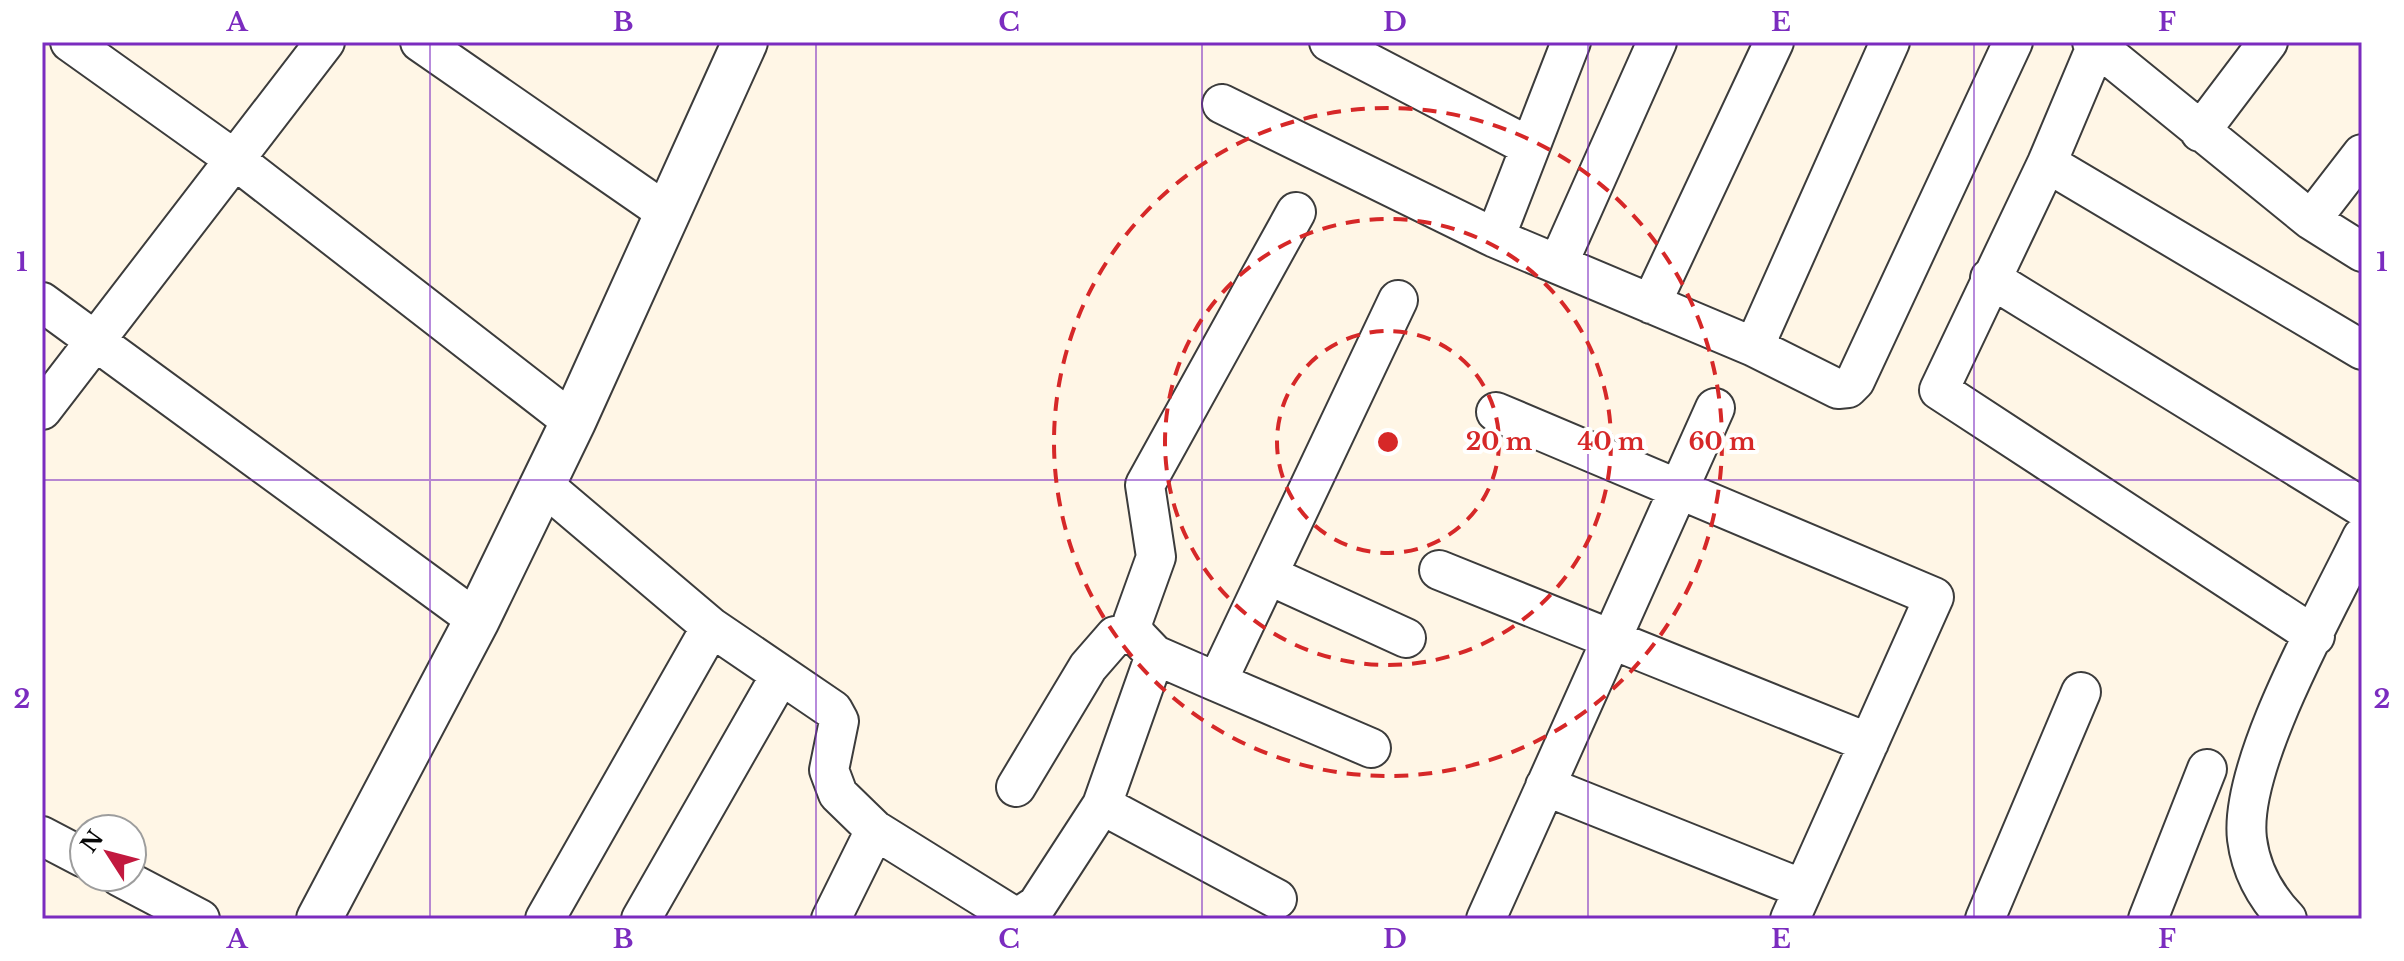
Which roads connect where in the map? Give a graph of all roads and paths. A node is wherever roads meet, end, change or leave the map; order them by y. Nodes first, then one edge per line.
1 (70, 42) edge
2 (325, 42) edge
3 (420, 42) edge
4 (745, 42) edge
5 (1329, 42) edge
6 (1657, 42) edge
7 (1774, 42) edge
8 (1890, 42) edge
9 (2013, 42) edge
10 (2268, 42) edge
11 (2095, 43) edge
12 (1563, 45) edge
13 (1222, 104) dead end
14 (2200, 132) junction
15 (1530, 147) junction
16 (2362, 154) edge
17 (234, 159) junction
18 (2047, 163) junction
19 (1296, 212) dead end
20 (667, 213) junction
21 (2311, 220) junction
22 (1495, 238) junction
23 (2362, 252) edge
24 (1558, 264) junction
25 (1990, 278) junction
26 (1398, 300) dead end
27 (42, 302) edge
28 (1651, 304) junction
29 (95, 343) junction
30 (1754, 347) junction
31 (2362, 350) edge
32 (1715, 408) dead end
33 (42, 410) edge
34 (1496, 412) dead end
35 (573, 422) junction
36 (541, 483) junction
37 (1678, 491) junction
38 (2362, 507) edge
39 (2362, 537) edge
40 (1439, 570) dead end
41 (1268, 575) junction
42 (477, 620) junction
43 (711, 627) junction
44 (2315, 636) junction
45 (1406, 638) dead end
46 (1610, 641) junction
47 (1144, 644) junction
48 (780, 676) junction
49 (1217, 682) junction
50 (2081, 692) dead end
51 (1869, 743) junction
52 (1371, 748) dead end
53 (2207, 769) dead end
54 (1545, 786) junction
55 (1016, 787) dead end
56 (1102, 805) junction
57 (875, 830) junction
58 (42, 836) edge
59 (68, 850) edge
60 (148, 892) edge
61 (1277, 899) dead end
62 (1797, 904) edge
63 (1034, 915) edge
64 (200, 919) edge
65 (319, 919) edge
66 (545, 919) edge
67 (641, 919) edge
68 (831, 919) edge
69 (1487, 919) edge
70 (1985, 919) edge
71 (2148, 919) edge
72 (2287, 919) edge

1 - 17 street
2 - 17 street
3 - 20 street
4 - 20 street
5 - 15 street
6 - 24 street
7 - 28 street
8 - 30 street
9 - 30 street
10 - 14 street
11 - 14 street
11 - 18 street
12 - 15 street
13 - 22 street
14 - 21 street
15 - 22 street
16 - 21 street
17 - 29 street
17 - 35 street
18 - 25 street
18 - 31 street
19 - 47 street
20 - 35 street
21 - 23 street
22 - 24 street
24 - 28 street
25 - 38 street
25 - 44 street
26 - 41 street
27 - 29 street
28 - 30 street
29 - 33 street
29 - 42 street
32 - 37 street
34 - 37 street
35 - 36 street
36 - 42 street
36 - 43 street
37 - 46 street
37 - 51 street
39 - 44 street
40 - 46 street
41 - 45 street
41 - 49 street
42 - 65 street
43 - 48 street
43 - 66 street
44 - 72 street
46 - 51 street
46 - 54 street
47 - 49 street
47 - 55 street
47 - 56 street
48 - 57 street
48 - 67 street
49 - 52 street
50 - 70 street
51 - 62 street
53 - 71 street
54 - 62 street
54 - 69 street
56 - 61 street
56 - 63 street
57 - 63 street
57 - 68 street
58 - 59 street
60 - 64 street

